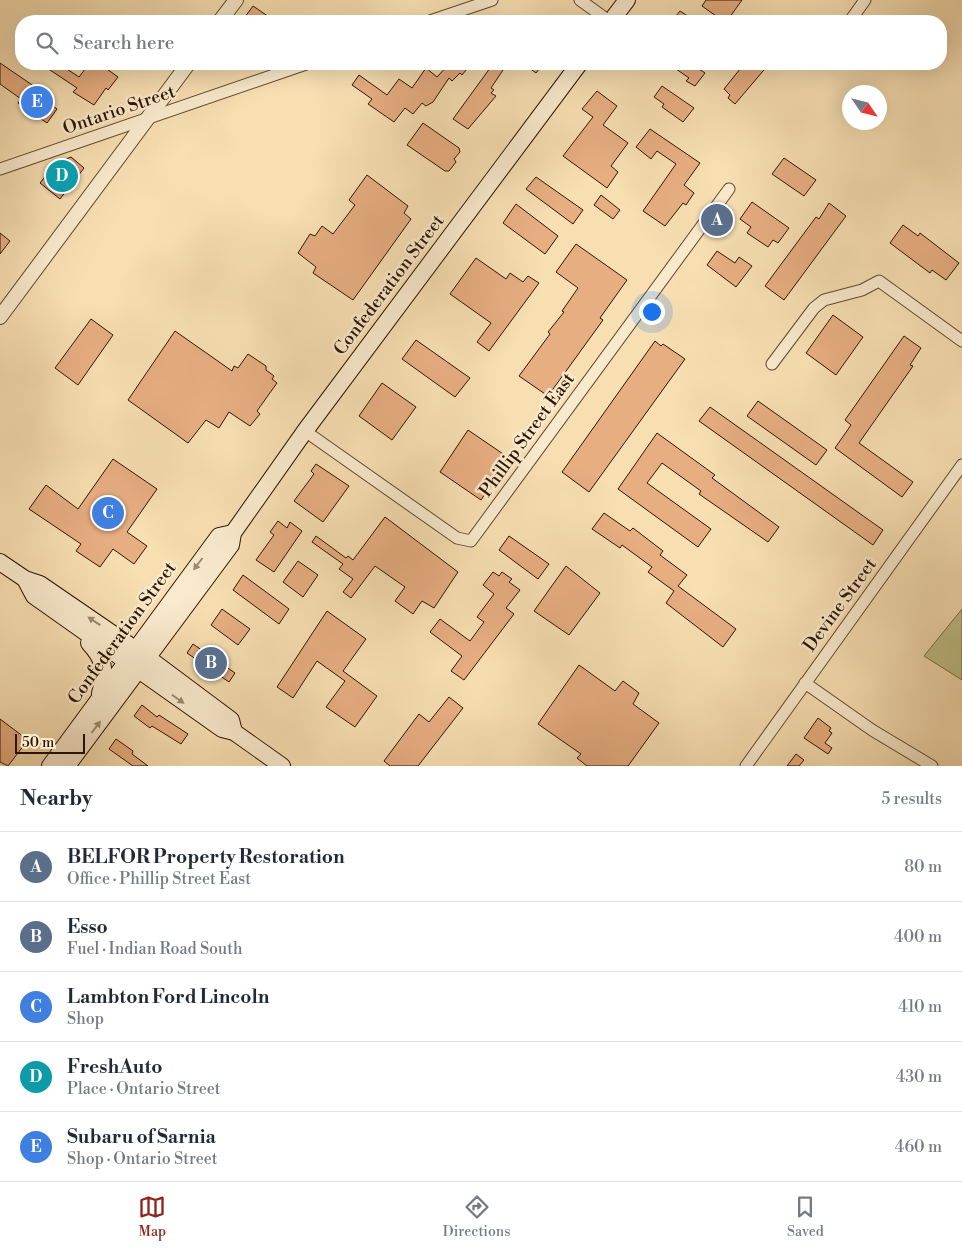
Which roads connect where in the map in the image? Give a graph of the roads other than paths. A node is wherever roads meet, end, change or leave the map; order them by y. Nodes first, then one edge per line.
1 (236, 0) edge
2 (580, 0) edge
3 (627, 0) edge
4 (865, 0) edge
5 (485, 1) edge
6 (225, 15) edge
7 (446, 15) edge
8 (601, 15) edge
9 (615, 15) edge
10 (854, 15) edge
11 (183, 70) edge
12 (288, 70) edge
13 (575, 70) edge
14 (147, 118) junction
15 (0, 169) edge
16 (729, 189) dead end
17 (0, 317) edge
18 (962, 341) edge
19 (772, 364) dead end
20 (305, 431) junction
21 (962, 465) edge
22 (233, 533) junction
23 (0, 562) edge
24 (25, 579) junction
25 (56, 612) junction
26 (167, 633) junction
27 (141, 653) junction
28 (132, 667) junction
29 (806, 683) junction
30 (98, 700) junction
31 (210, 705) junction
32 (234, 732) junction
33 (50, 766) edge
34 (67, 766) edge
35 (282, 766) edge
36 (746, 766) edge
37 (932, 766) edge

1 - 6 street
2 - 8 street
3 - 9 main road
4 - 10 street
5 - 7 street
11 - 14 street
12 - 14 street, Ontario Street
13 - 20 main road, Confederation Street
14 - 15 street, Ontario Street
14 - 17 street
16 - 20 street, Phillip Street East
18 - 19 street
20 - 22 main road, Confederation Street
21 - 29 street, Devine Street
22 - 26 main road, Confederation Street
22 -> 27 main road, Confederation Street
23 - 24 main road
24 - 25 main road
27 -> 24 main road
25 - 28 main road
25 - 30 main road
26 - 27 main road, Confederation Street
26 - 31 main road
27 - 28 main road, Confederation Street
27 - 31 main road
28 - 30 main road, Confederation Street
28 -> 32 main road
34 -> 28 main road, Confederation Street
29 - 36 street, Devine Street
29 - 37 street
30 - 33 main road, Confederation Street
31 - 32 main road
32 - 35 main road

